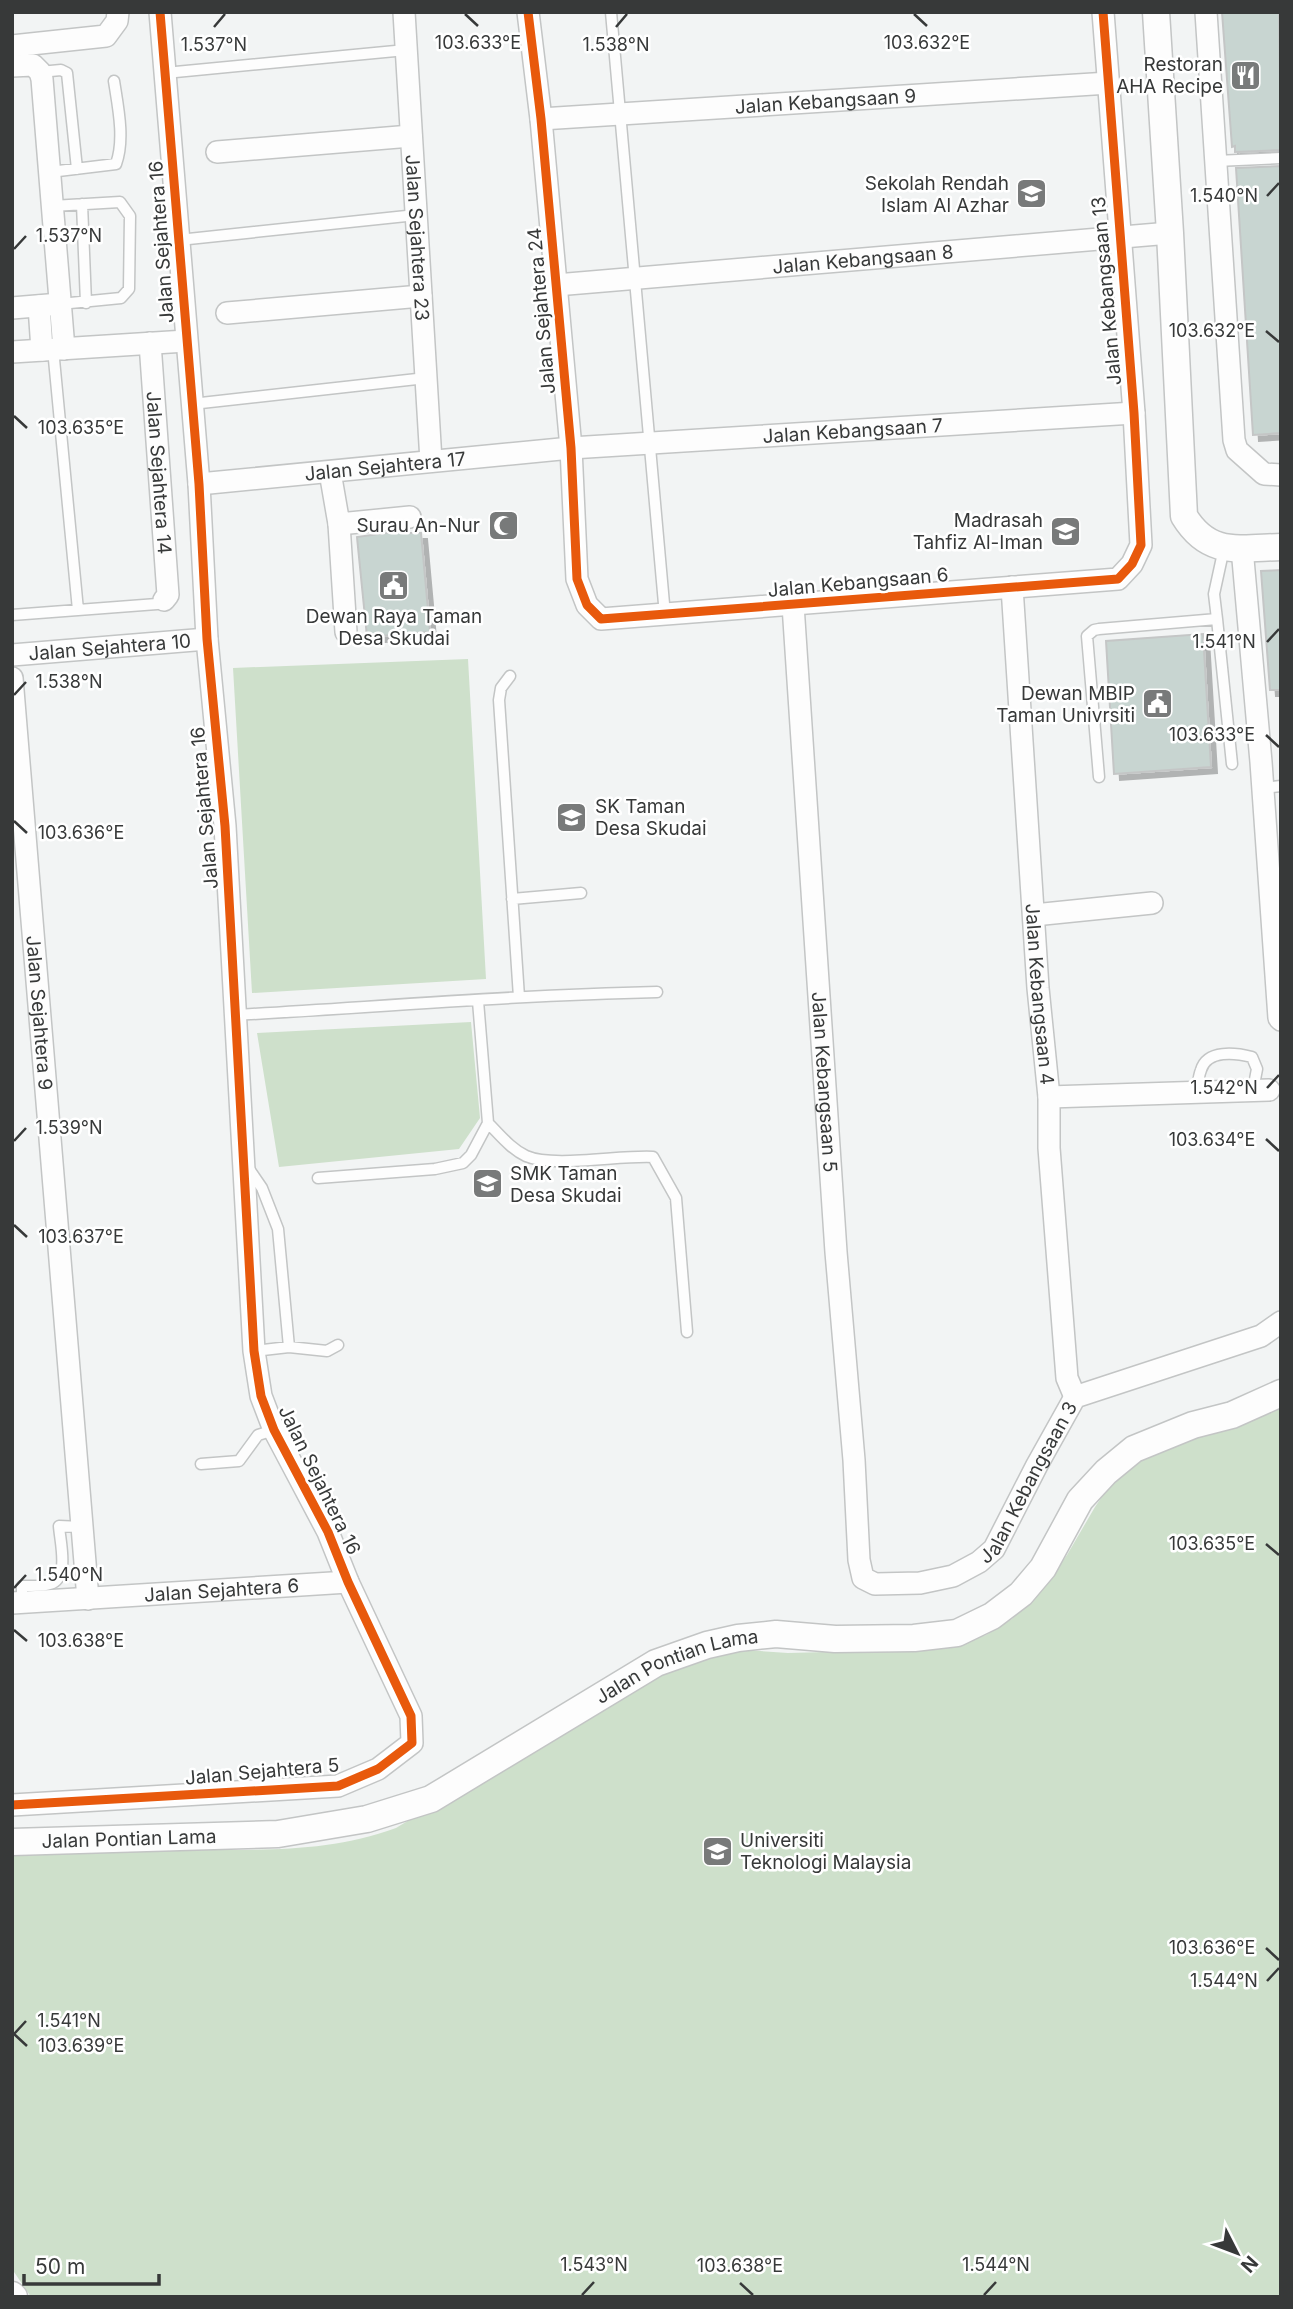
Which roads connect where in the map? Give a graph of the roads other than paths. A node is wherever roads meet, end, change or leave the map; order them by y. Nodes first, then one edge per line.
1 (118, 12) edge
2 (160, 12) edge
3 (404, 12) edge
4 (528, 12) edge
5 (611, 12) edge
6 (1102, 12) edge
7 (1156, 12) edge
8 (1206, 12) edge
9 (12, 46) edge
10 (406, 50) junction
11 (12, 66) edge
12 (40, 72) junction
13 (165, 74) junction
14 (114, 81) dead end
15 (1109, 83) junction
16 (621, 114) junction
17 (541, 119) junction
18 (411, 136) junction
19 (217, 152) dead end
20 (1281, 158) edge
21 (1216, 161) junction
22 (77, 169) junction
23 (50, 172) junction
24 (82, 204) junction
25 (52, 206) junction
26 (416, 215) junction
27 (1170, 233) junction
28 (1119, 236) junction
29 (180, 240) junction
30 (635, 279) junction
31 (556, 285) junction
32 (421, 296) junction
33 (86, 303) junction
34 (50, 305) junction
35 (12, 308) edge
36 (227, 313) dead end
37 (186, 341) junction
38 (150, 343) junction
39 (53, 349) junction
40 (12, 352) edge
41 (426, 378) junction
42 (192, 404) junction
43 (1134, 413) junction
44 (650, 443) junction
45 (571, 448) junction
46 (431, 461) junction
47 (330, 472) junction
48 (1281, 475) edge
49 (199, 484) junction
50 (410, 517) dead end
51 (339, 524) junction
52 (1281, 547) edge
53 (1233, 548) junction
54 (1132, 564) joint
55 (1012, 587) junction
56 (164, 600) joint
57 (587, 605) joint
58 (793, 605) junction
59 (78, 610) junction
60 (12, 615) edge
61 (665, 615) junction
62 (1217, 619) junction
63 (346, 632) dead end
64 (207, 639) junction
65 (12, 655) edge
66 (510, 676) dead end
67 (12, 678) edge
68 (1232, 764) dead end
69 (1099, 777) dead end
70 (1271, 787) edge
71 (581, 893) dead end
72 (512, 899) junction
73 (1152, 903) dead end
74 (1034, 915) junction
75 (657, 992) dead end
76 (519, 997) junction
77 (478, 1001) junction
78 (236, 1015) junction
79 (1281, 1020) edge
80 (1261, 1090) joint
81 (1197, 1093) junction
82 (1049, 1097) junction
83 (488, 1123) junction
84 (243, 1161) junction
85 (318, 1178) dead end
86 (1281, 1322) edge
87 (687, 1332) dead end
88 (338, 1345) dead end
89 (289, 1347) junction
90 (254, 1351) junction
91 (1281, 1393) edge
92 (1075, 1397) junction
93 (274, 1430) junction
94 (201, 1464) dead end
95 (82, 1527) junction
96 (859, 1560) joint
97 (348, 1582) junction
98 (88, 1599) junction
99 (17, 1603) edge
100 (12, 1805) edge
101 (12, 1842) edge

1 - 9 street
2 - 13 street, Jalan Sejahtera 16
3 - 10 street, Jalan Sejahtera 23
4 - 17 street, Jalan Sejahtera 24
5 - 16 lane
6 - 15 street, Jalan Kebangsaan 13
7 - 27 street
8 - 21 street
10 - 13 lane
10 - 18 street, Jalan Sejahtera 23
11 - 12 street
12 - 22 lane
12 - 23 street
13 - 29 street, Jalan Sejahtera 16
14 - 22 lane
15 - 16 street, Jalan Kebangsaan 9
15 - 28 street, Jalan Kebangsaan 13
16 - 17 street, Jalan Kebangsaan 9
16 - 30 lane
17 - 31 street, Jalan Sejahtera 24
18 - 19 street
18 - 26 street, Jalan Sejahtera 23
20 - 21 lane
21 - 48 street
22 - 23 lane
23 - 25 street
24 - 25 lane
24 - 33 lane
24 - 33 lane
25 - 34 street
26 - 29 lane
26 - 32 street, Jalan Sejahtera 23
27 - 28 street, Jalan Kebangsaan 8
27 - 53 street
28 - 30 street, Jalan Kebangsaan 8
28 - 43 street, Jalan Kebangsaan 13
29 - 37 street, Jalan Sejahtera 16
30 - 31 street, Jalan Kebangsaan 8
30 - 44 lane
31 - 45 street, Jalan Sejahtera 24
32 - 36 street
32 - 41 street, Jalan Sejahtera 23
33 - 34 lane
34 - 35 street
34 - 39 street
37 - 38 street
37 - 42 street, Jalan Sejahtera 16
38 - 39 street
38 - 56 street, Jalan Sejahtera 14
39 - 40 street
39 - 59 lane
41 - 42 lane
41 - 46 street, Jalan Sejahtera 23
42 - 49 street, Jalan Sejahtera 16
43 - 44 street, Jalan Kebangsaan 7
43 - 54 street, Jalan Kebangsaan 13
44 - 45 street, Jalan Kebangsaan 7
44 - 61 lane
45 - 46 street, Jalan Sejahtera 17
45 - 57 street, Jalan Sejahtera 24
46 - 47 street, Jalan Sejahtera 17
47 - 49 street, Jalan Sejahtera 17
47 - 51 street
49 - 64 street, Jalan Sejahtera 16
50 - 51 street
51 - 63 street
52 - 53 street
53 - 62 lane
53 - 70 street
54 - 55 street, Jalan Kebangsaan 6
55 - 58 street, Jalan Kebangsaan 6
55 - 74 street, Jalan Kebangsaan 4
56 - 59 lane
57 - 61 street, Jalan Kebangsaan 6
58 - 61 street, Jalan Kebangsaan 6
58 - 96 street, Jalan Kebangsaan 5
59 - 60 lane
62 - 68 lane
62 - 69 lane
64 - 65 street, Jalan Sejahtera 10
64 - 78 street, Jalan Sejahtera 16
66 - 72 lane
67 - 95 street, Jalan Sejahtera 9
70 - 79 street
71 - 72 lane
72 - 76 lane
73 - 74 street
74 - 82 street, Jalan Kebangsaan 4
75 - 76 lane
76 - 77 lane
77 - 78 lane
77 - 83 lane
78 - 84 street, Jalan Sejahtera 16
80 - 81 street
80 - 81 lane
81 - 82 street
82 - 92 street, Jalan Kebangsaan 4
83 - 85 lane
83 - 87 lane
84 - 89 lane
84 - 90 street, Jalan Sejahtera 16
86 - 92 street, Jalan Kebangsaan 3
88 - 89 lane
89 - 90 lane
90 - 93 street, Jalan Sejahtera 16
91 - 101 street, Jalan Pontian Lama
92 - 96 street, Jalan Kebangsaan 3
93 - 94 lane
93 - 97 street, Jalan Sejahtera 16
95 - 98 street, Jalan Sejahtera 9
95 - 99 lane
97 - 98 street, Jalan Sejahtera 6
97 - 100 street, Jalan Sejahtera 5
98 - 99 street, Jalan Sejahtera 6

